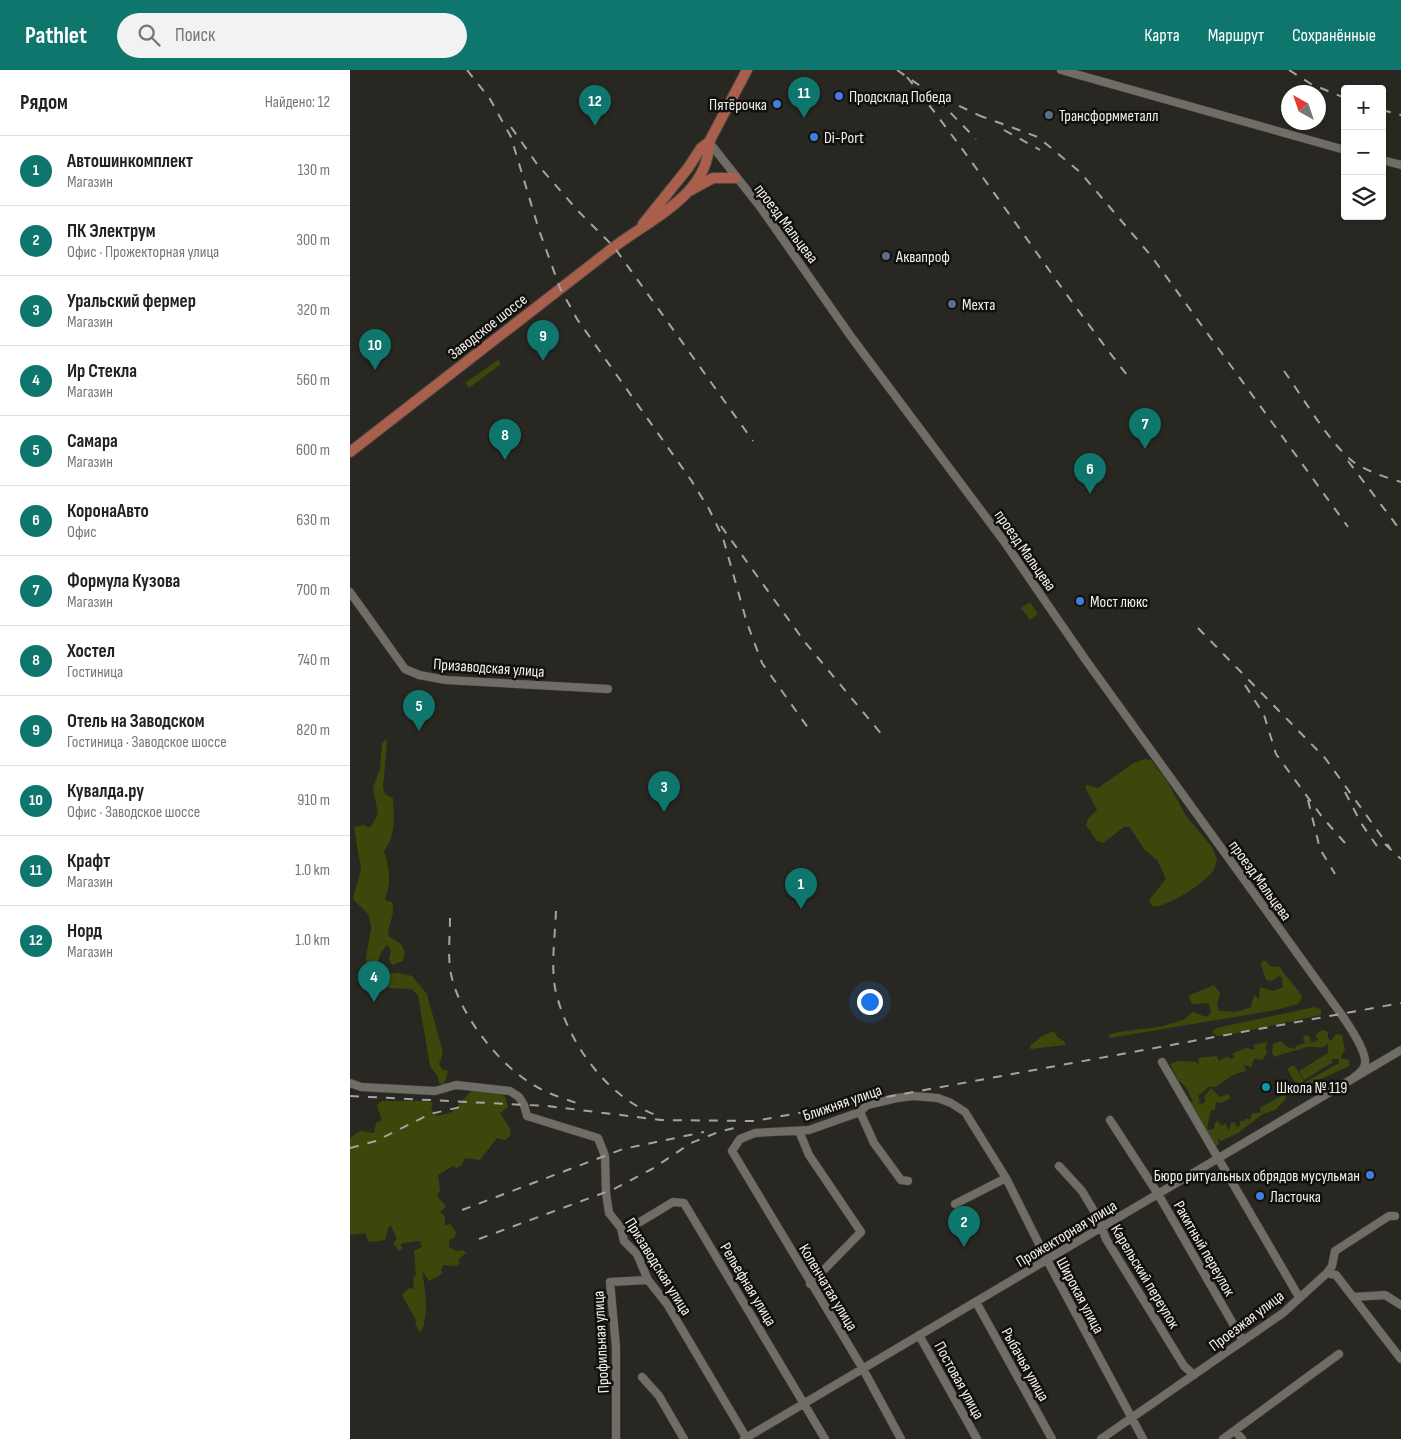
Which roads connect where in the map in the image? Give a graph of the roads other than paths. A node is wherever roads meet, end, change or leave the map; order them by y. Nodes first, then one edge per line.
1 (747, 70) edge
2 (1061, 70) edge
3 (709, 142) junction
4 (1341, 149) edge
5 (1386, 161) edge
6 (1401, 165) edge
7 (735, 178) junction
8 (690, 191) junction
9 (643, 225) junction
10 (350, 452) edge
11 (350, 592) edge
12 (608, 689) dead end
13 (1401, 1050) edge
14 (1162, 1062) dead end
15 (1352, 1079) junction
16 (350, 1083) edge
17 (938, 1098) joint
18 (860, 1112) junction
19 (1110, 1120) dead end
20 (799, 1130) junction
21 (732, 1151) joint
22 (1219, 1158) junction
23 (1059, 1166) dead end
24 (1006, 1178) junction
25 (908, 1181) dead end
26 (1158, 1194) junction
27 (955, 1204) dead end
28 (1395, 1216) dead end
29 (621, 1228) junction
30 (1101, 1228) junction
31 (1047, 1260) junction
32 (1326, 1273) junction
33 (648, 1280) junction
34 (810, 1284) junction
35 (1354, 1296) junction
36 (1299, 1297) junction
37 (976, 1302) junction
38 (1401, 1305) edge
39 (919, 1335) junction
40 (1243, 1341) junction
41 (1338, 1354) dead end
42 (1401, 1359) edge
43 (863, 1369) junction
44 (1194, 1375) junction
45 (642, 1377) dead end
46 (804, 1403) junction
47 (1131, 1418) junction
48 (1235, 1431) junction
49 (746, 1438) edge
50 (616, 1439) edge
51 (684, 1439) edge
52 (825, 1439) edge
53 (901, 1439) edge
54 (977, 1439) edge
55 (1052, 1439) edge
56 (1101, 1439) edge
57 (1143, 1439) edge
58 (1223, 1439) edge
59 (1242, 1439) edge

1 - 3 main road, Заводское шоссе
2 - 4 street
3 - 7 street, проезд Мальцева
3 - 8 main road, Заводское шоссе
3 - 9 main road, Заводское шоссе
5 - 6 street
7 - 8 main road
7 - 15 street, проезд Мальцева
8 - 9 main road, Заводское шоссе
9 - 10 main road, Заводское шоссе
11 - 12 street, Призаводская улица
13 - 15 street, Прожекторная улица
14 - 22 street
15 - 22 street, Прожекторная улица
16 - 29 street, Призаводская улица
17 - 18 street, Ближняя улица
17 - 24 street, Широкая улица
18 - 20 street, Ближняя улица
18 - 25 street
19 - 26 street, Ракитный переулок
20 - 21 street, Ближняя улица
20 - 34 street
21 - 34 street, Коленчатая улица
22 - 26 street, Прожекторная улица
22 - 36 street
23 - 30 street, Карельский переулок
24 - 27 street
24 - 31 street, Широкая улица
26 - 30 street, Прожекторная улица
26 - 40 street, Ракитный переулок
28 - 32 street, Проезжая улица
29 - 33 street, Призаводская улица
29 - 46 street, Рельефная улица
30 - 31 street, Прожекторная улица
30 - 44 street, Карельский переулок
31 - 37 street, Прожекторная улица
31 - 47 street, Широкая улица
32 - 35 street
32 - 36 street, Проезжая улица
33 - 49 street, Призаводская улица
33 - 50 street, Профильная улица
34 - 43 street, Коленчатая улица
35 - 38 street
35 - 42 street
36 - 40 street, Проезжая улица
37 - 39 street, Прожекторная улица
37 - 55 street, Рыбачья улица
39 - 43 street, Прожекторная улица
39 - 54 street, Постовая улица
40 - 44 street, Проезжая улица
41 - 48 street
43 - 46 street, Прожекторная улица
43 - 53 street, Коленчатая улица
44 - 47 street, Проезжая улица
45 - 51 street
46 - 49 street, Прожекторная улица
46 - 52 street, Рельефная улица
47 - 56 street, Проезжая улица
47 - 57 street, Широкая улица
48 - 58 street
48 - 59 street

